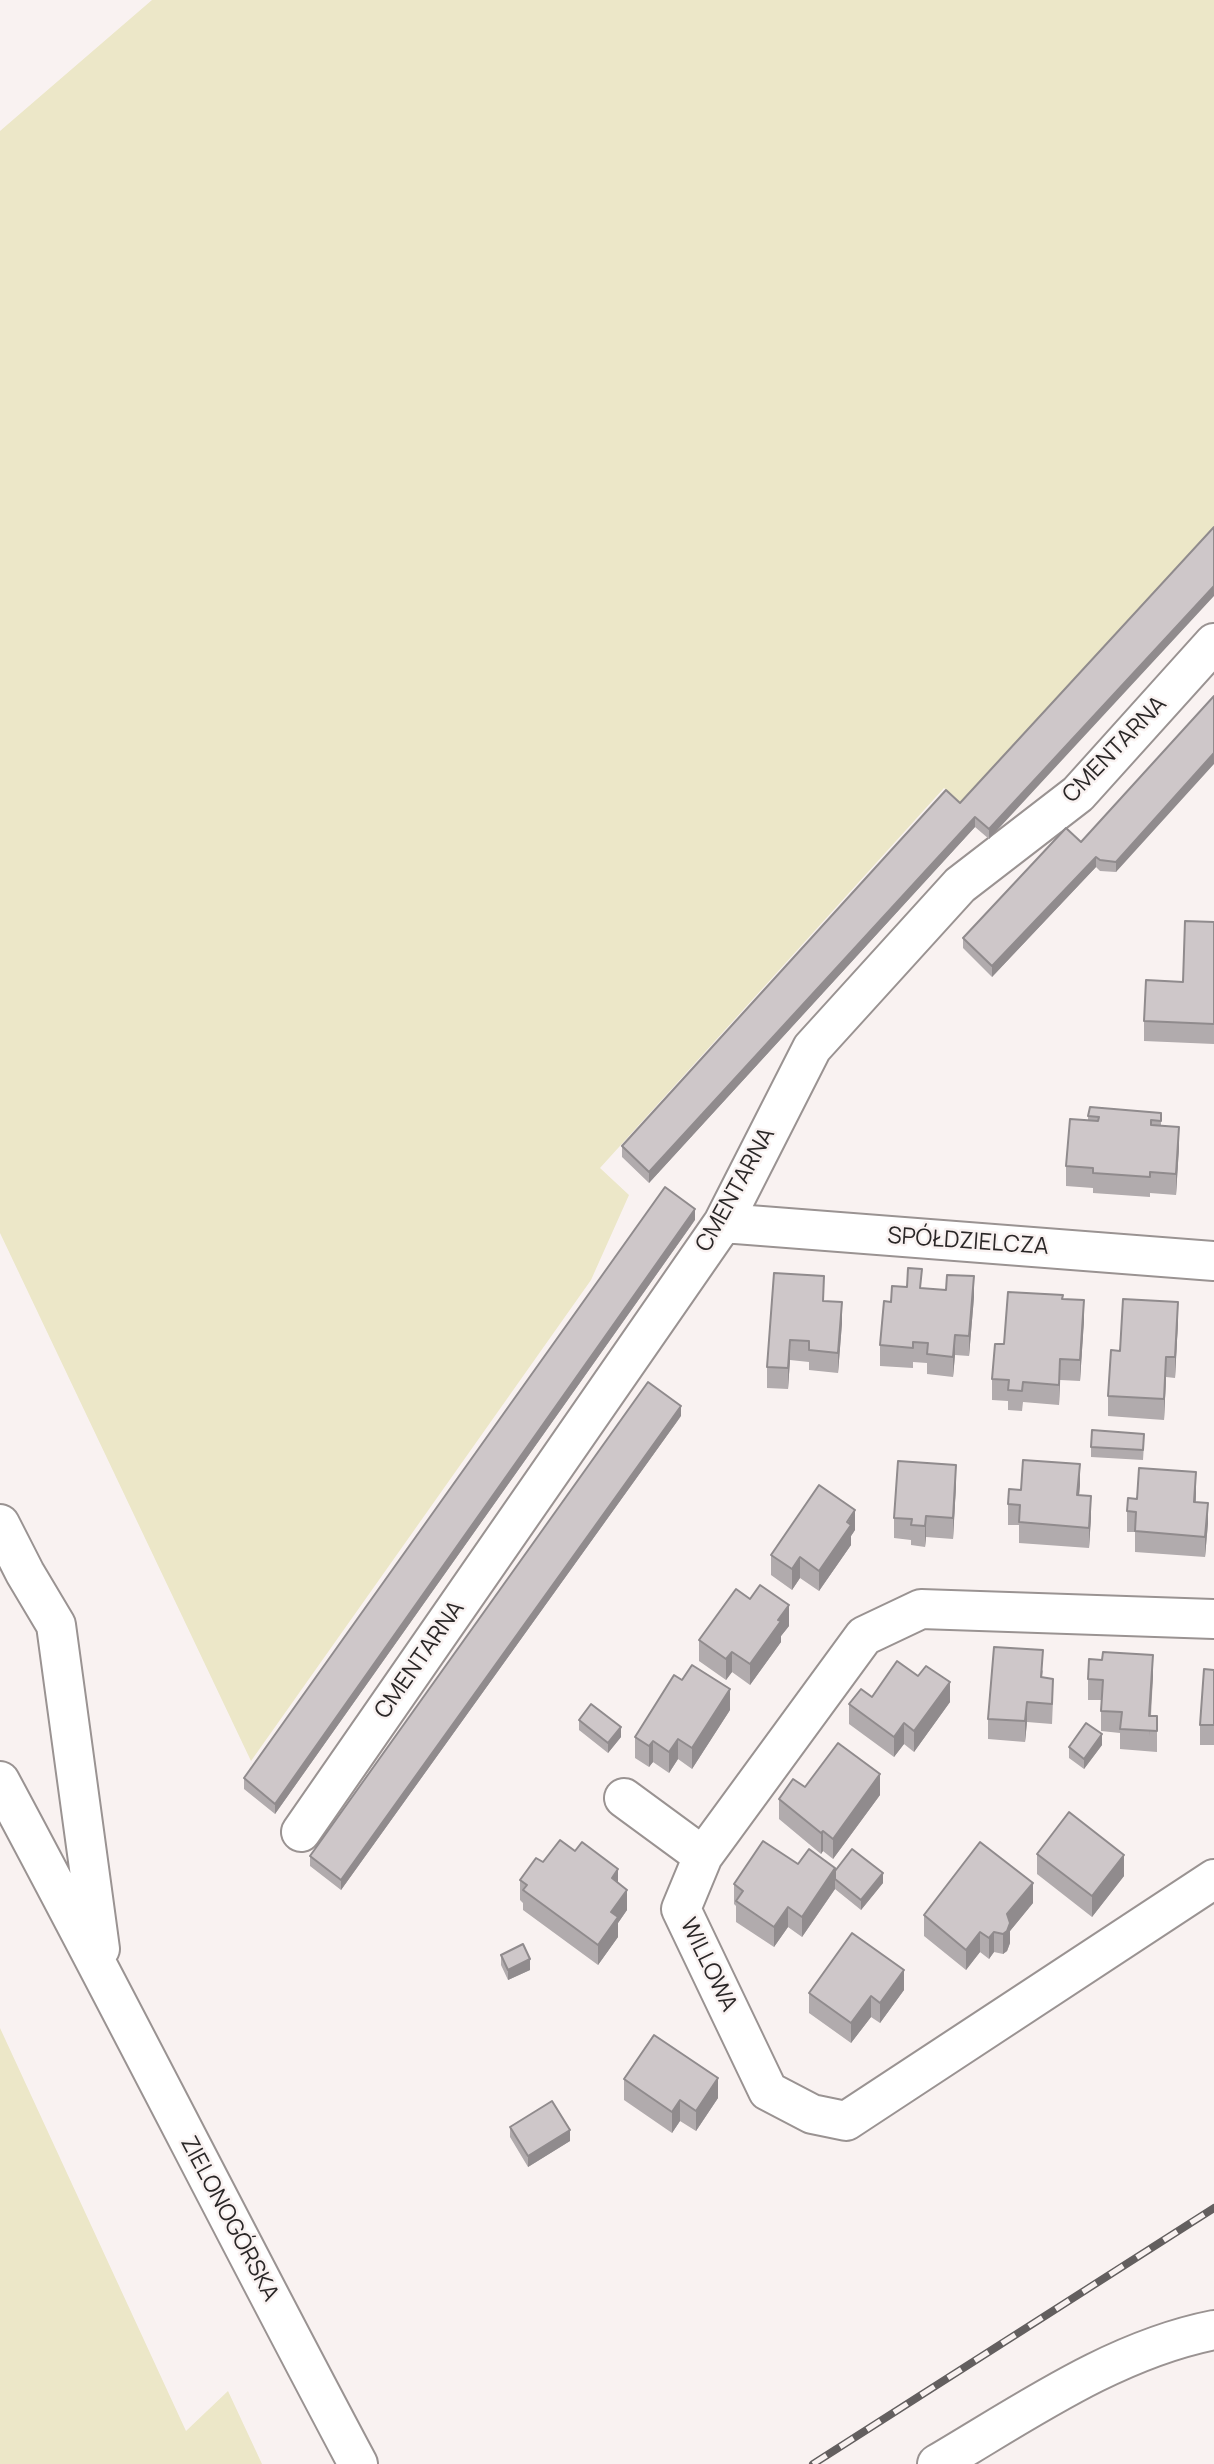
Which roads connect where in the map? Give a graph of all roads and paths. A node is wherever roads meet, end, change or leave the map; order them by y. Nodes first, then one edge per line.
1 (1214, 643) edge
2 (723, 1223) junction
3 (1214, 1261) edge
4 (0, 1524) edge
5 (1214, 1619) edge
6 (0, 1781) edge
7 (624, 1798) dead end
8 (301, 1832) dead end
9 (703, 1856) junction
10 (1214, 1879) edge
11 (103, 1973) junction
12 (1214, 2330) edge
13 (358, 2464) edge
14 (937, 2464) edge

1 - 2 street, CMENTARNA
2 - 3 street, SPÓŁDZIELCZA
2 - 8 street, CMENTARNA
4 - 11 street, ZIELONOGÓRSKA
5 - 9 street, WILLOWA
6 - 11 street, ZIELONOGÓRSKA
7 - 9 street
9 - 10 street, WILLOWA
11 - 13 street, ZIELONOGÓRSKA
12 - 14 street

